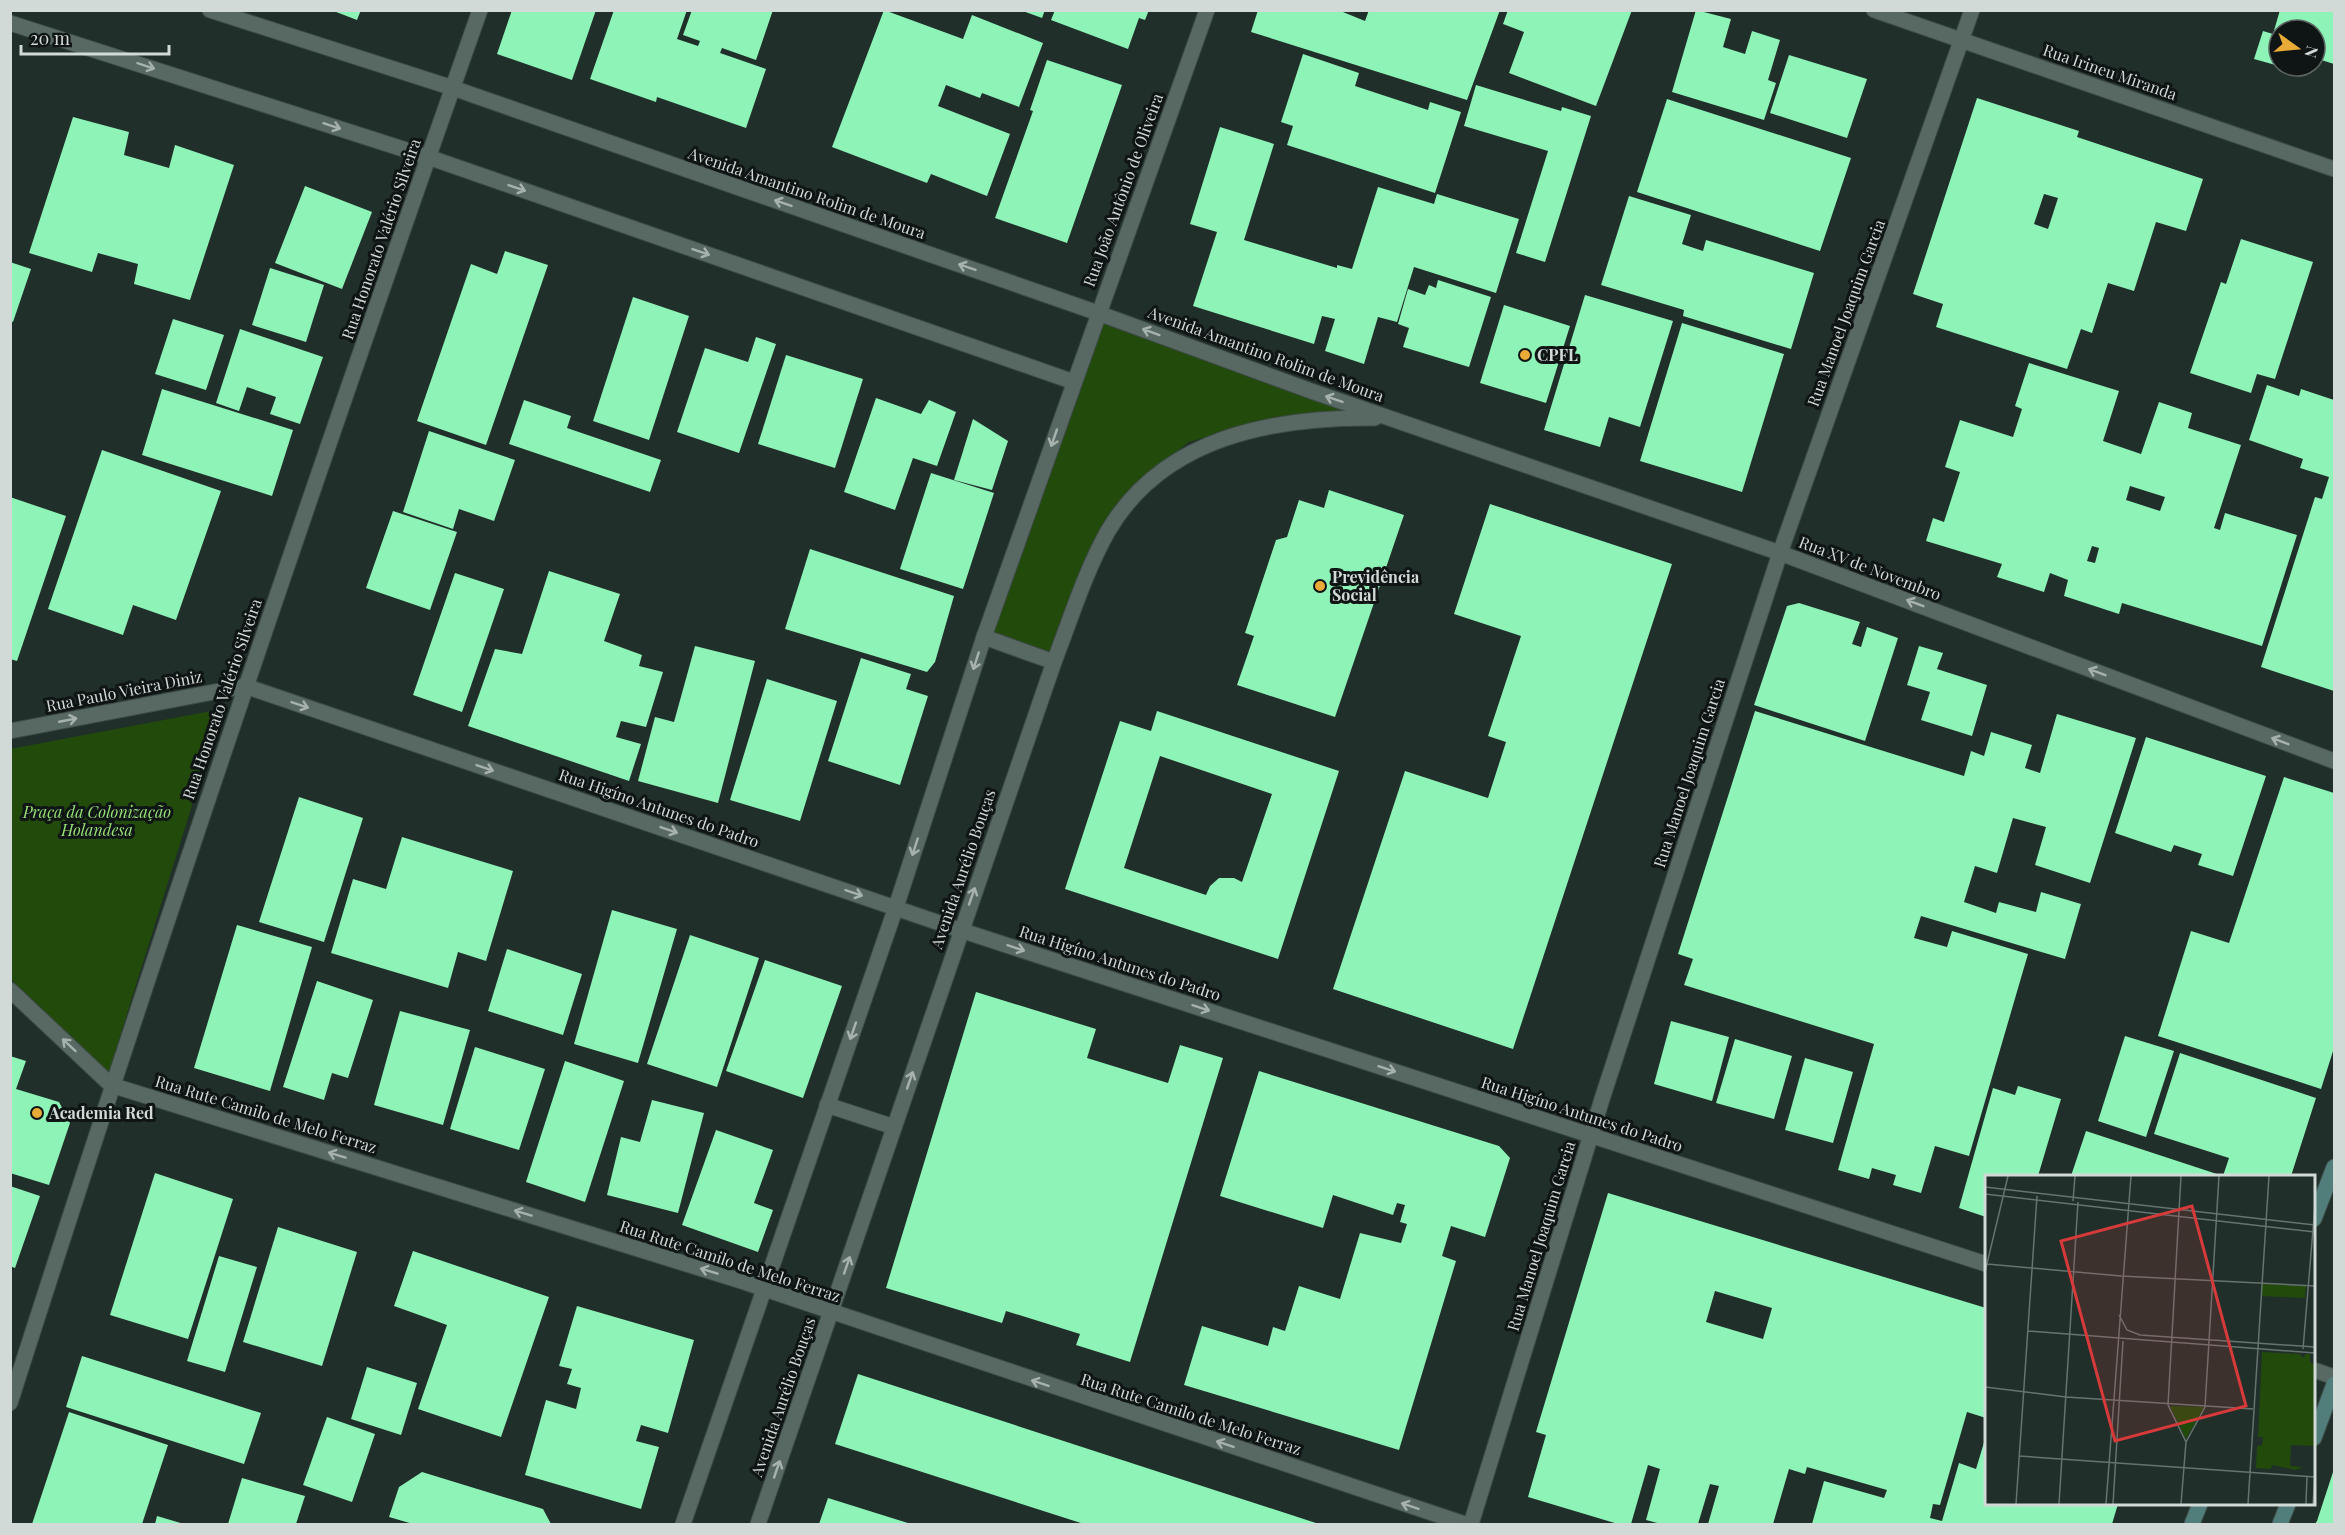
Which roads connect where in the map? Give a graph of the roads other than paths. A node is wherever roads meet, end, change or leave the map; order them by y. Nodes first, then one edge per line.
1 (210, 10) edge
2 (480, 10) edge
3 (1207, 10) edge
4 (1874, 10) edge
5 (1972, 10) edge
6 (10, 23) edge
7 (1962, 39) junction
8 (453, 88) junction
9 (429, 157) junction
10 (2334, 169) edge
11 (1098, 313) junction
12 (1074, 382) junction
13 (1390, 418) junction
14 (1780, 553) junction
15 (984, 638) junction
16 (1054, 662) junction
17 (245, 686) junction
18 (10, 731) edge
19 (2334, 762) edge
20 (896, 907) junction
21 (960, 930) junction
22 (10, 990) edge
23 (111, 1085) junction
24 (827, 1106) junction
25 (894, 1127) junction
26 (1591, 1136) junction
27 (2334, 1167) edge
28 (2315, 1214) edge
29 (1985, 1264) edge
30 (765, 1289) junction
31 (831, 1312) junction
32 (2315, 1371) edge
33 (2334, 1377) edge
34 (2334, 1384) edge
35 (10, 1403) edge
36 (2315, 1433) edge
37 (2199, 1505) edge
38 (2287, 1505) edge
39 (683, 1524) edge
40 (758, 1524) edge
41 (1465, 1524) edge
42 (1471, 1524) edge
43 (2192, 1524) edge
44 (2280, 1524) edge

1 - 8 street, Avenida Amantino Rolim de Moura
2 - 8 street, Rua Honorato Valério Silveira
3 - 11 street, Rua João Antônio de Oliveira
4 - 7 street, Rua Irineu Miranda
5 - 7 street, Rua Manoel Joaquim Garcia
6 -> 9 street
7 - 10 street, Rua Irineu Miranda
7 - 14 street, Rua Manoel Joaquim Garcia
8 - 9 street, Rua Honorato Valério Silveira
11 -> 8 street, Avenida Amantino Rolim de Moura
9 -> 12 street
9 - 17 street, Rua Honorato Valério Silveira
11 - 12 street, Rua João Antônio de Oliveira
13 -> 11 street, Avenida Amantino Rolim de Moura
12 -> 15 street
13 - 14 street, Rua XV de Novembro
13 - 16 street, Avenida Aurélio Bouças
19 -> 14 street, Rua XV de Novembro
14 - 26 street, Rua Manoel Joaquim Garcia
15 - 16 street
15 -> 20 street
21 -> 16 street, Avenida Aurélio Bouças
18 -> 17 street, Rua Paulo Vieira Diniz
17 -> 20 street, Rua Higíno Antunes do Padro
17 - 23 street, Rua Honorato Valério Silveira
20 - 21 street, Rua Higíno Antunes do Padro
20 -> 24 street
25 -> 21 street, Avenida Aurélio Bouças
21 -> 26 street, Rua Higíno Antunes do Padro
23 -> 22 street, Rua Rute Camilo de Melo Ferraz
30 -> 23 street, Rua Rute Camilo de Melo Ferraz
23 - 35 street, Rua Honorato Valério Silveira
24 - 25 street
24 - 30 street
31 -> 25 street, Avenida Aurélio Bouças
26 - 29 street, Rua Higíno Antunes do Padro
26 - 42 street, Rua Manoel Joaquim Garcia
27 - 28 main road
30 - 31 street, Rua Rute Camilo de Melo Ferraz
30 - 39 street
40 -> 31 street, Avenida Aurélio Bouças
41 -> 31 street, Rua Rute Camilo de Melo Ferraz
32 - 33 street
34 - 36 main road
37 - 43 main road
38 - 44 main road

